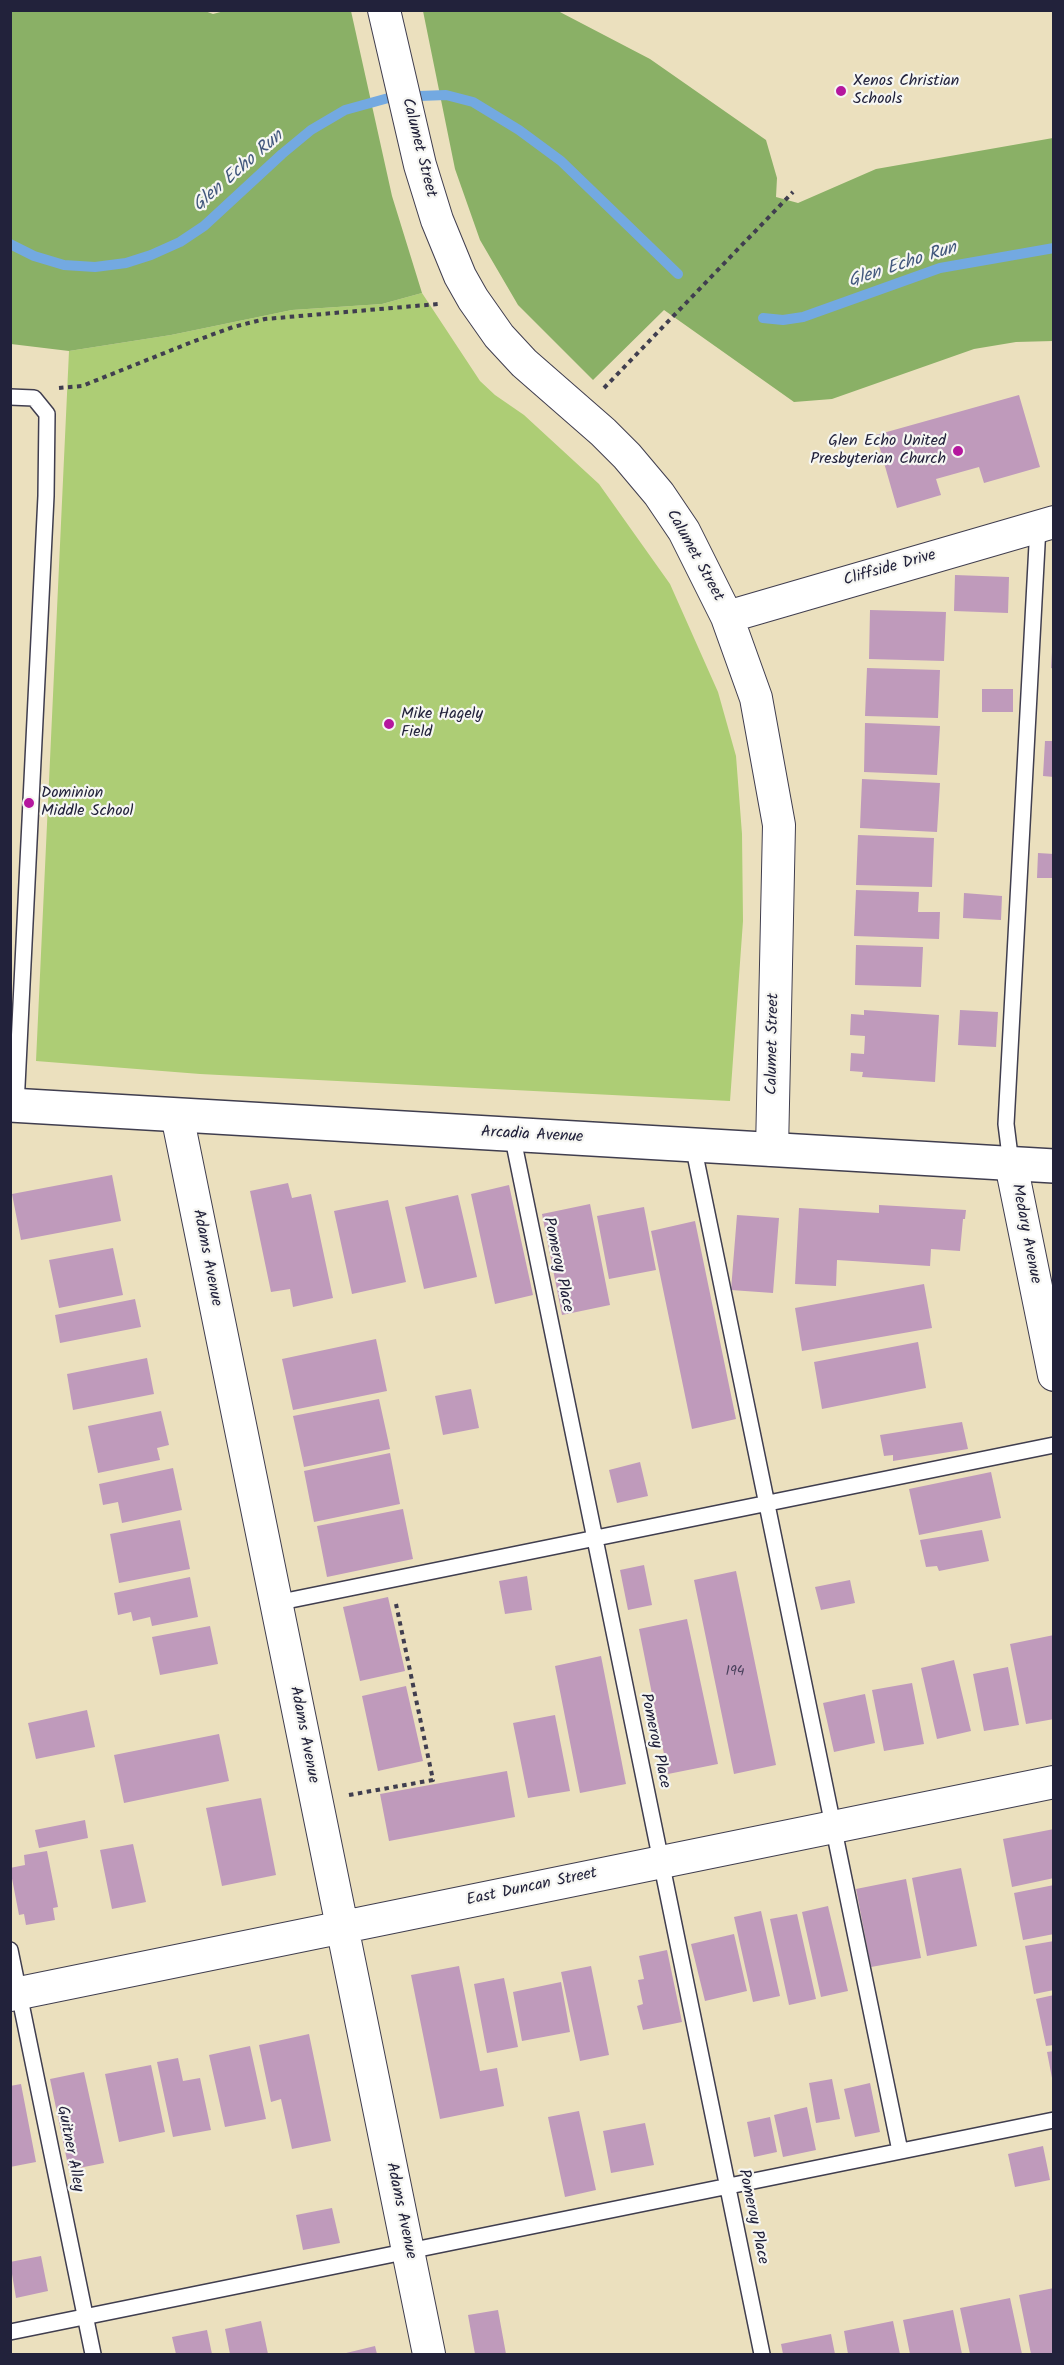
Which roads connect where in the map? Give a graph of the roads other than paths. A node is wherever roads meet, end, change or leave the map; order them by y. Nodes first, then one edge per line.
1 (384, 10) edge
2 (10, 397) edge
3 (1046, 524) edge
4 (727, 617) junction
5 (13, 1105) edge
6 (177, 1115) junction
7 (512, 1134) junction
8 (693, 1145) junction
9 (772, 1150) junction
10 (1011, 1164) junction
11 (1053, 1166) edge
12 (1053, 1375) edge
13 (1053, 1445) edge
14 (767, 1503) junction
15 (594, 1539) junction
16 (276, 1603) junction
17 (1053, 1782) edge
18 (834, 1827) junction
19 (661, 1862) junction
20 (342, 1927) junction
21 (10, 1950) edge
22 (15, 1994) edge
23 (1053, 2120) edge
24 (900, 2151) junction
25 (727, 2186) junction
26 (408, 2252) junction
27 (85, 2317) junction
28 (10, 2332) edge
29 (93, 2355) edge
30 (429, 2355) edge
31 (762, 2355) edge

1 - 4 street, Calumet Street
2 - 5 lane
3 - 4 street, Cliffside Drive
3 - 10 lane
4 - 9 street, Calumet Street
5 - 6 street, Arcadia Avenue
6 - 7 street, Arcadia Avenue
6 - 16 street, Adams Avenue
7 - 8 street, Arcadia Avenue
7 - 15 lane, Pomeroy Place
8 - 9 street, Arcadia Avenue
8 - 14 lane
9 - 10 street, Arcadia Avenue
10 - 11 street, Arcadia Avenue
10 - 12 street, Medary Avenue
13 - 14 lane
14 - 15 lane
14 - 18 lane
15 - 16 lane
15 - 19 lane, Pomeroy Place
16 - 20 street, Adams Avenue
17 - 18 street, East Duncan Street
18 - 19 street, East Duncan Street
18 - 24 lane
19 - 20 street, East Duncan Street
19 - 25 lane, Pomeroy Place
20 - 22 street, East Duncan Street
20 - 26 street, Adams Avenue
21 - 22 lane, Guitner Alley
22 - 27 lane, Guitner Alley
23 - 24 lane
24 - 25 lane
25 - 26 lane
25 - 31 lane, Pomeroy Place
26 - 27 lane
26 - 30 street, Adams Avenue
27 - 28 lane
27 - 29 lane, Guitner Alley

